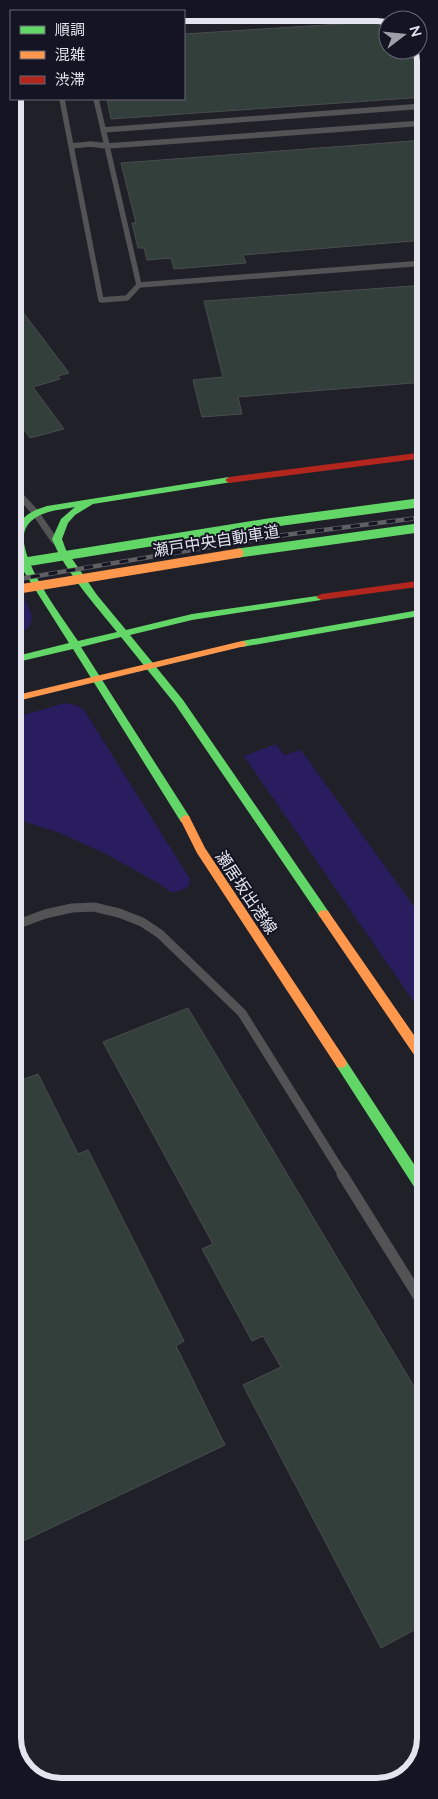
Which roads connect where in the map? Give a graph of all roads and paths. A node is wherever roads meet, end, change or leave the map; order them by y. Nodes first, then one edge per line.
1 (62, 100) edge
2 (96, 100) edge
3 (417, 107) edge
4 (417, 124) edge
5 (103, 130) junction
6 (71, 146) junction
7 (107, 146) junction
8 (417, 264) edge
9 (139, 285) junction
10 (417, 456) edge
11 (21, 497) edge
12 (100, 500) junction
13 (417, 503) edge
14 (35, 512) junction
15 (21, 527) edge
16 (417, 528) edge
17 (61, 550) junction
18 (21, 555) edge
19 (21, 558) edge
20 (21, 563) edge
21 (26, 567) junction
22 (417, 584) edge
23 (21, 589) edge
24 (417, 613) edge
25 (124, 633) junction
26 (76, 644) junction
27 (21, 658) edge
28 (149, 664) junction
29 (96, 677) junction
30 (21, 697) edge
31 (21, 923) edge
32 (417, 1049) edge
33 (417, 1180) edge
34 (417, 1294) edge

1 - 6 lane
2 - 5 lane
3 - 5 lane
4 - 7 lane
5 - 7 lane
6 - 7 lane
6 - 9 lane
7 - 9 lane
8 - 9 lane
10 - 12 main road
11 - 14 lane
12 - 14 main road
12 - 17 main road
13 - 20 main road, 瀬戸中央自動車道, bridge
14 - 15 main road, 瀬居坂出港線
14 - 17 lane
16 - 23 main road, 瀬戸中央自動車道, bridge
17 - 25 main road
18 - 21 main road, 瀬居坂出港線
19 - 21 lane
21 - 26 main road, 瀬居坂出港線
22 - 25 main road
24 - 28 main road
25 - 26 main road
25 - 28 main road
26 - 27 main road
26 - 29 main road, 瀬居坂出港線
28 - 29 main road
28 - 32 main road
29 - 30 main road
29 - 33 main road, 瀬居坂出港線
31 - 34 lane

